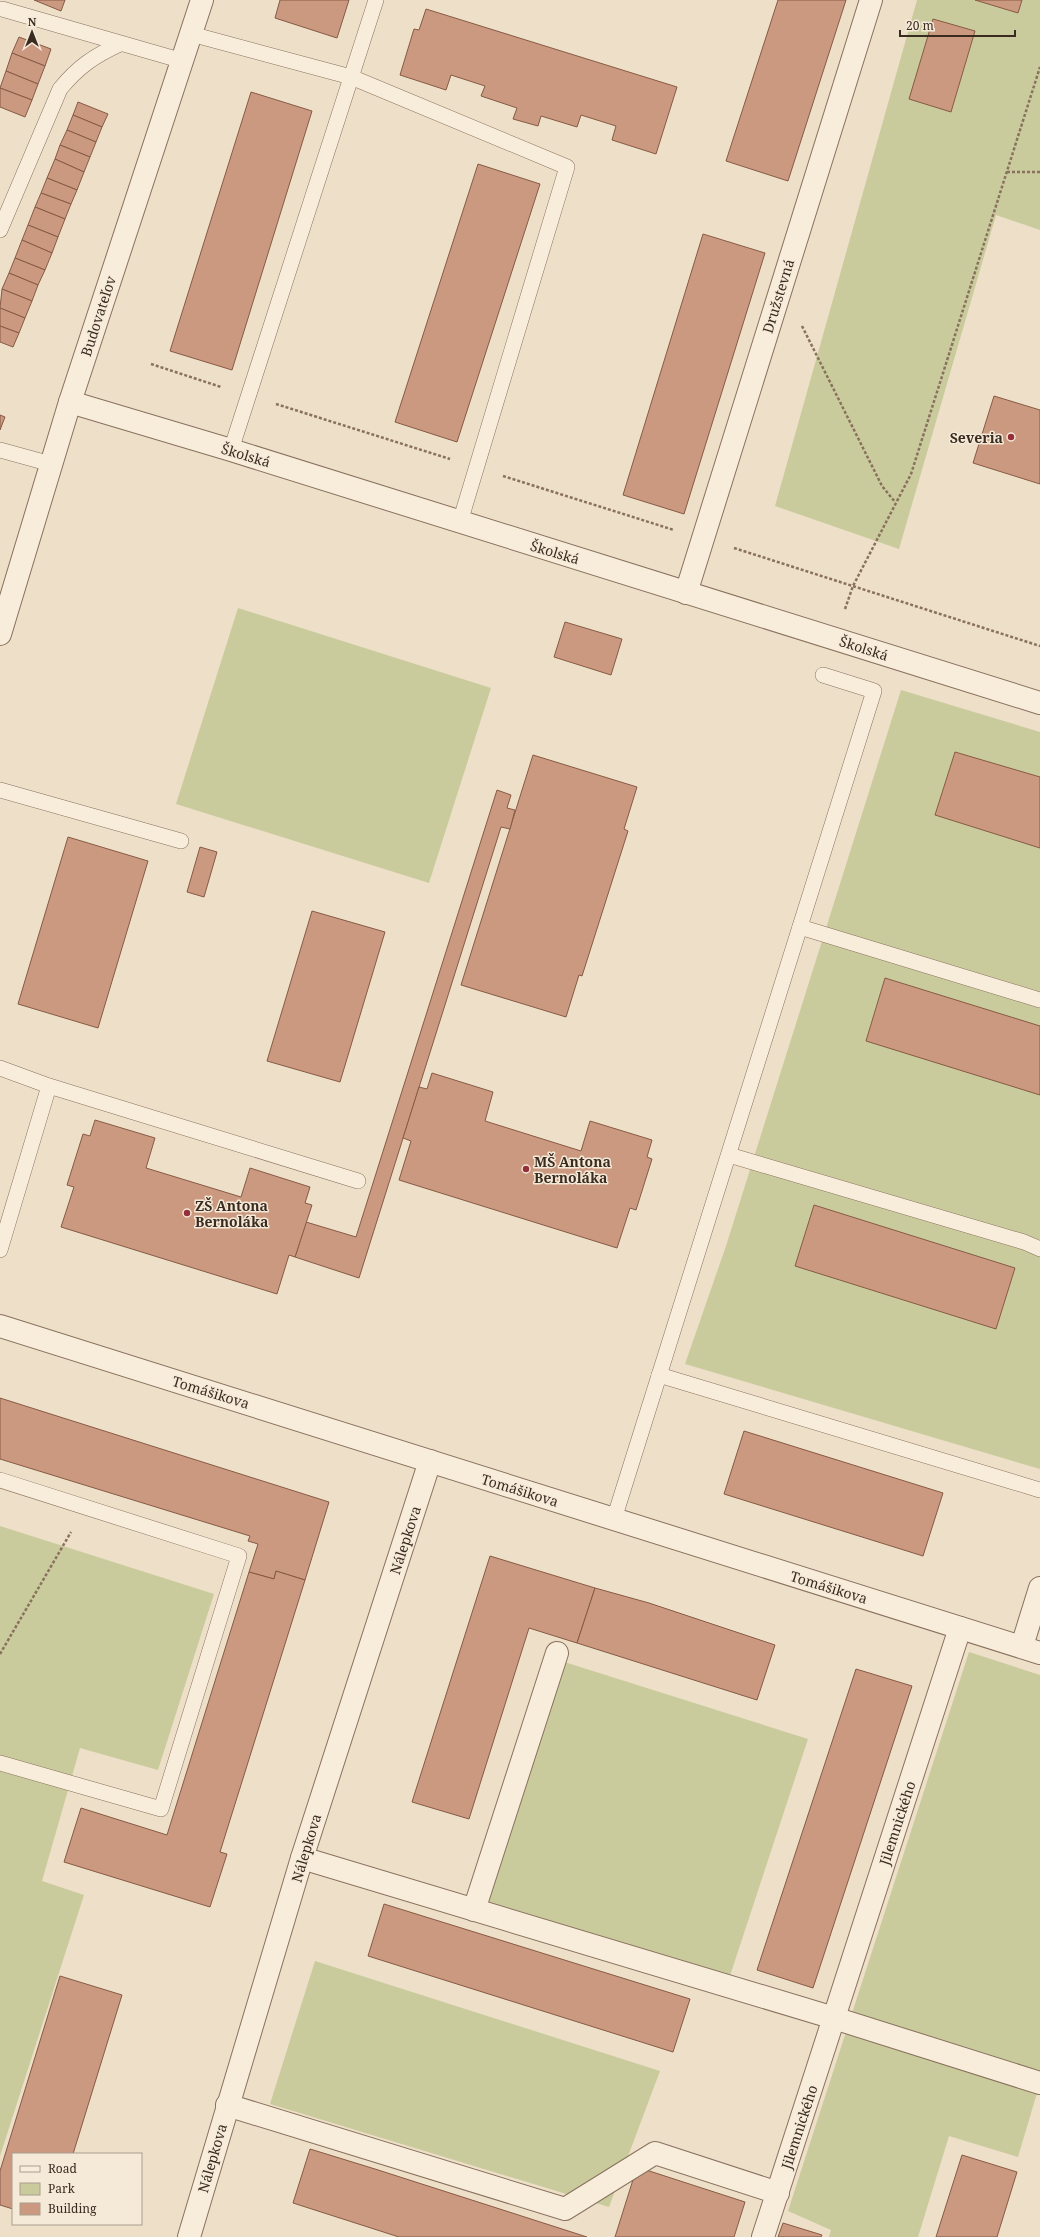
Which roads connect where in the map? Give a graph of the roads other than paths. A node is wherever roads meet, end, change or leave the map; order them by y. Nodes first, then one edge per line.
1 (202, 0) edge
2 (376, 0) edge
3 (870, 0) edge
4 (2, 8) edge
5 (192, 34) junction
6 (120, 44) junction
7 (183, 61) junction
8 (351, 77) junction
9 (0, 230) edge
10 (70, 402) junction
11 (0, 450) edge
12 (231, 450) junction
13 (51, 464) junction
14 (460, 522) junction
15 (686, 593) junction
16 (0, 634) edge
17 (823, 675) dead end
18 (1040, 703) edge
19 (0, 790) edge
20 (181, 841) dead end
21 (800, 927) junction
22 (1040, 1000) edge
23 (0, 1068) edge
24 (49, 1086) junction
25 (729, 1155) junction
26 (358, 1181) dead end
27 (1040, 1249) edge
28 (0, 1250) edge
29 (0, 1326) edge
30 (660, 1375) junction
31 (430, 1461) junction
32 (0, 1480) edge
33 (1040, 1490) edge
34 (614, 1519) junction
35 (1040, 1588) edge
36 (960, 1628) junction
37 (1031, 1649) edge
38 (557, 1653) dead end
39 (0, 1763) edge
40 (302, 1858) junction
41 (474, 1910) junction
42 (834, 2018) junction
43 (1040, 2083) edge
44 (228, 2105) junction
45 (778, 2193) junction
46 (189, 2237) edge
47 (763, 2237) edge

1 - 5 street, Budovateľov
2 - 8 lane
3 - 15 street, Družstevná
4 - 6 lane
5 - 7 street, Budovateľov
5 - 8 lane
6 - 7 lane
6 - 9 lane
7 - 10 street, Budovateľov
8 - 12 lane
8 - 14 lane
10 - 12 street, Školská
10 - 13 street, Budovateľov
11 - 13 lane
12 - 14 street, Školská
13 - 16 street, Budovateľov
14 - 15 street, Školská
15 - 18 street, Školská
17 - 21 lane
19 - 20 lane
21 - 22 lane
21 - 25 lane
23 - 24 lane
24 - 26 lane
24 - 28 lane
25 - 27 lane
25 - 30 lane
29 - 31 street, Tomášikova
30 - 33 lane
30 - 34 lane
31 - 34 street, Tomášikova
31 - 40 street, Nálepkova
32 - 39 lane
34 - 36 street, Tomášikova
35 - 37 street
36 - 37 street, Tomášikova
36 - 42 street, Jilemnického
38 - 41 street
40 - 41 street
40 - 44 street, Nálepkova
41 - 42 street
42 - 43 street
42 - 45 street, Jilemnického
44 - 45 street
44 - 46 street, Nálepkova
45 - 47 street, Jilemnického

